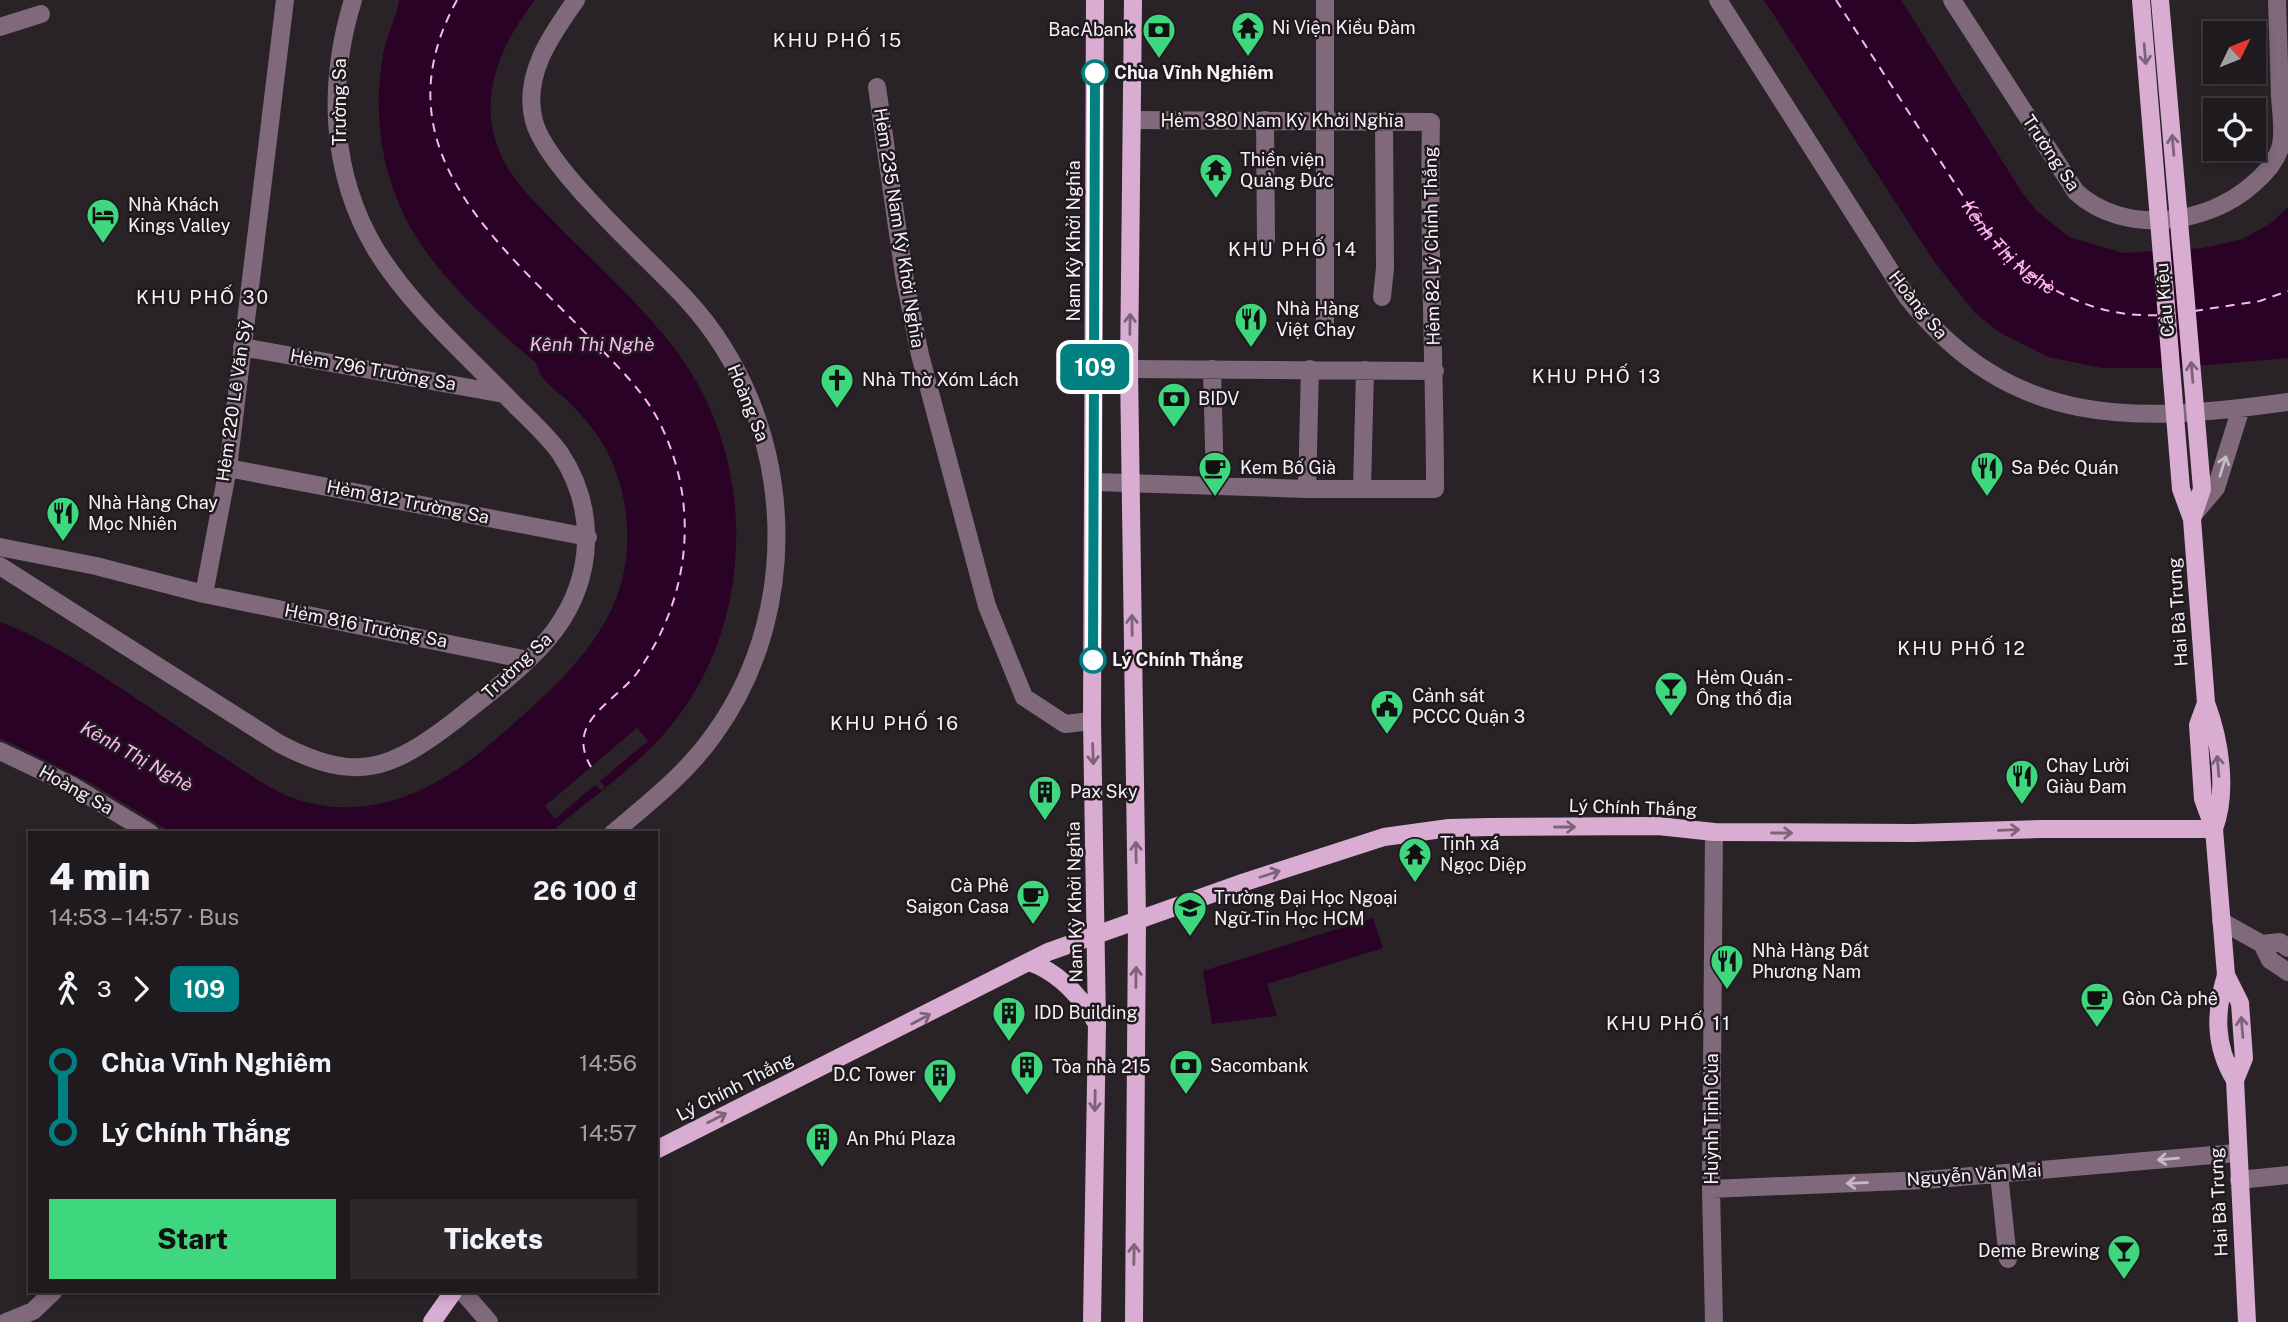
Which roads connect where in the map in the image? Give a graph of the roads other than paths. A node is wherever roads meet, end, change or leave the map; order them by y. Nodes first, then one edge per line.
1 (285, 0) edge
2 (353, 0) edge
3 (576, 0) edge
4 (1095, 0) edge
5 (1133, 0) edge
6 (1325, 0) edge
7 (1718, 0) edge
8 (1952, 0) edge
9 (2141, 0) edge
10 (2160, 0) edge
11 (2277, 0) edge
12 (41, 14) dead end
13 (0, 27) edge
14 (877, 87) dead end
15 (1133, 120) junction
16 (1265, 120) junction
17 (1327, 120) junction
18 (1384, 121) junction
19 (1431, 122) joint
20 (1266, 240) dead end
21 (1382, 297) dead end
22 (1325, 321) dead end
23 (242, 347) junction
24 (1129, 369) junction
25 (1212, 369) junction
26 (1310, 369) junction
27 (1365, 370) junction
28 (1435, 371) junction
29 (504, 394) junction
30 (2288, 402) edge
31 (2241, 408) junction
32 (228, 468) junction
33 (1095, 482) junction
34 (1130, 483) junction
35 (1215, 484) junction
36 (1307, 489) junction
37 (1362, 489) junction
38 (2181, 489) joint
39 (2202, 489) joint
40 (2192, 517) junction
41 (588, 537) junction
42 (0, 547) edge
43 (47, 555) junction
44 (0, 566) edge
45 (36, 587) junction
46 (204, 594) junction
47 (528, 660) junction
48 (1092, 721) junction
49 (0, 751) edge
50 (2214, 829) junction
51 (147, 831) edge
52 (615, 831) edge
53 (1714, 832) junction
54 (1137, 921) junction
55 (2221, 921) junction
56 (1097, 935) junction
57 (2262, 944) junction
58 (2288, 948) edge
59 (1030, 962) junction
60 (2288, 972) edge
61 (1097, 1024) junction
62 (658, 1149) edge
63 (2236, 1153) junction
64 (1999, 1174) junction
65 (2288, 1175) edge
66 (2239, 1180) junction
67 (1711, 1189) junction
68 (2008, 1259) dead end
69 (52, 1293) edge
70 (452, 1293) edge
71 (464, 1293) edge
72 (6, 1322) edge
73 (432, 1322) edge
74 (489, 1322) edge
75 (1092, 1322) edge
76 (1133, 1322) edge
77 (1714, 1322) edge
78 (2247, 1322) edge

1 - 23 street, Hẻm 220 Lê Văn Sỹ
2 - 29 street, Trường Sa
3 - 52 street, Hoàng Sa
4 - 33 main road, Nam Kỳ Khởi Nghĩa
5 - 15 main road
6 - 17 street
7 - 31 street, Hoàng Sa
8 - 11 street, Trường Sa
9 -> 38 main road, Cầu Kiệu
39 -> 10 main road, Cầu Kiệu
12 - 13 street
14 - 48 street, Hẻm 235 Nam Kỳ Khởi Nghĩa
15 - 16 street, Hẻm 380 Nam Kỳ Khởi Nghĩa
24 -> 15 main road
16 - 17 street, Hẻm 380 Nam Kỳ Khởi Nghĩa
16 - 20 street
17 - 18 street, Hẻm 380 Nam Kỳ Khởi Nghĩa
17 - 22 street
18 - 19 street, Hẻm 380 Nam Kỳ Khởi Nghĩa
18 - 21 street
19 - 28 street, Hẻm 82 Lý Chính Thắng
23 - 29 street, Hẻm 796 Trường Sa
23 - 32 street, Hẻm 220 Lê Văn Sỹ
24 - 25 street
24 - 34 main road
25 - 26 street
25 - 35 street
26 - 27 street
26 - 36 street
27 - 28 street
27 - 37 street
28 - 37 street, Hẻm 82 Lý Chính Thắng
29 - 41 street, Trường Sa
30 - 31 street, Hoàng Sa
40 -> 31 street
32 - 41 street, Hẻm 812 Trường Sa
32 - 46 street, Hẻm 220 Lê Văn Sỹ
33 - 34 street
33 - 48 main road, Nam Kỳ Khởi Nghĩa
34 - 35 street
54 -> 34 main road
35 - 36 street
36 - 37 street
38 - 40 main road, Hai Bà Trưng
39 - 40 main road, Hai Bà Trưng
40 - 50 main road, Hai Bà Trưng
41 - 47 street, Trường Sa
42 - 43 street
43 - 45 street
43 - 46 street
44 - 45 street, Trường Sa
45 - 47 street, Trường Sa
46 - 47 street, Hẻm 816 Trường Sa
48 -> 56 main road, Nam Kỳ Khởi Nghĩa
49 - 51 street, Hoàng Sa
53 -> 50 main road, Lý Chính Thắng
50 - 55 main road, Hai Bà Trưng
54 -> 53 main road, Lý Chính Thắng
53 - 67 street, Huỳnh Tịnh Của
54 - 56 main road, Lý Chính Thắng
76 -> 54 main road
55 - 57 street
55 - 63 main road, Hai Bà Trưng
56 - 59 main road, Lý Chính Thắng
56 - 61 main road, Nam Kỳ Khởi Nghĩa
57 - 58 street
57 - 60 street
59 - 61 main road
62 -> 59 main road, Lý Chính Thắng
61 -> 75 main road, Nam Kỳ Khởi Nghĩa
63 -> 64 street, Nguyễn Văn Mai
63 - 66 main road, Hai Bà Trưng
64 -> 67 street, Nguyễn Văn Mai
64 - 68 street
65 - 66 street
66 - 78 main road, Hai Bà Trưng
67 - 77 street, Huỳnh Tịnh Của
69 - 72 street
70 - 73 main road
71 - 74 street

